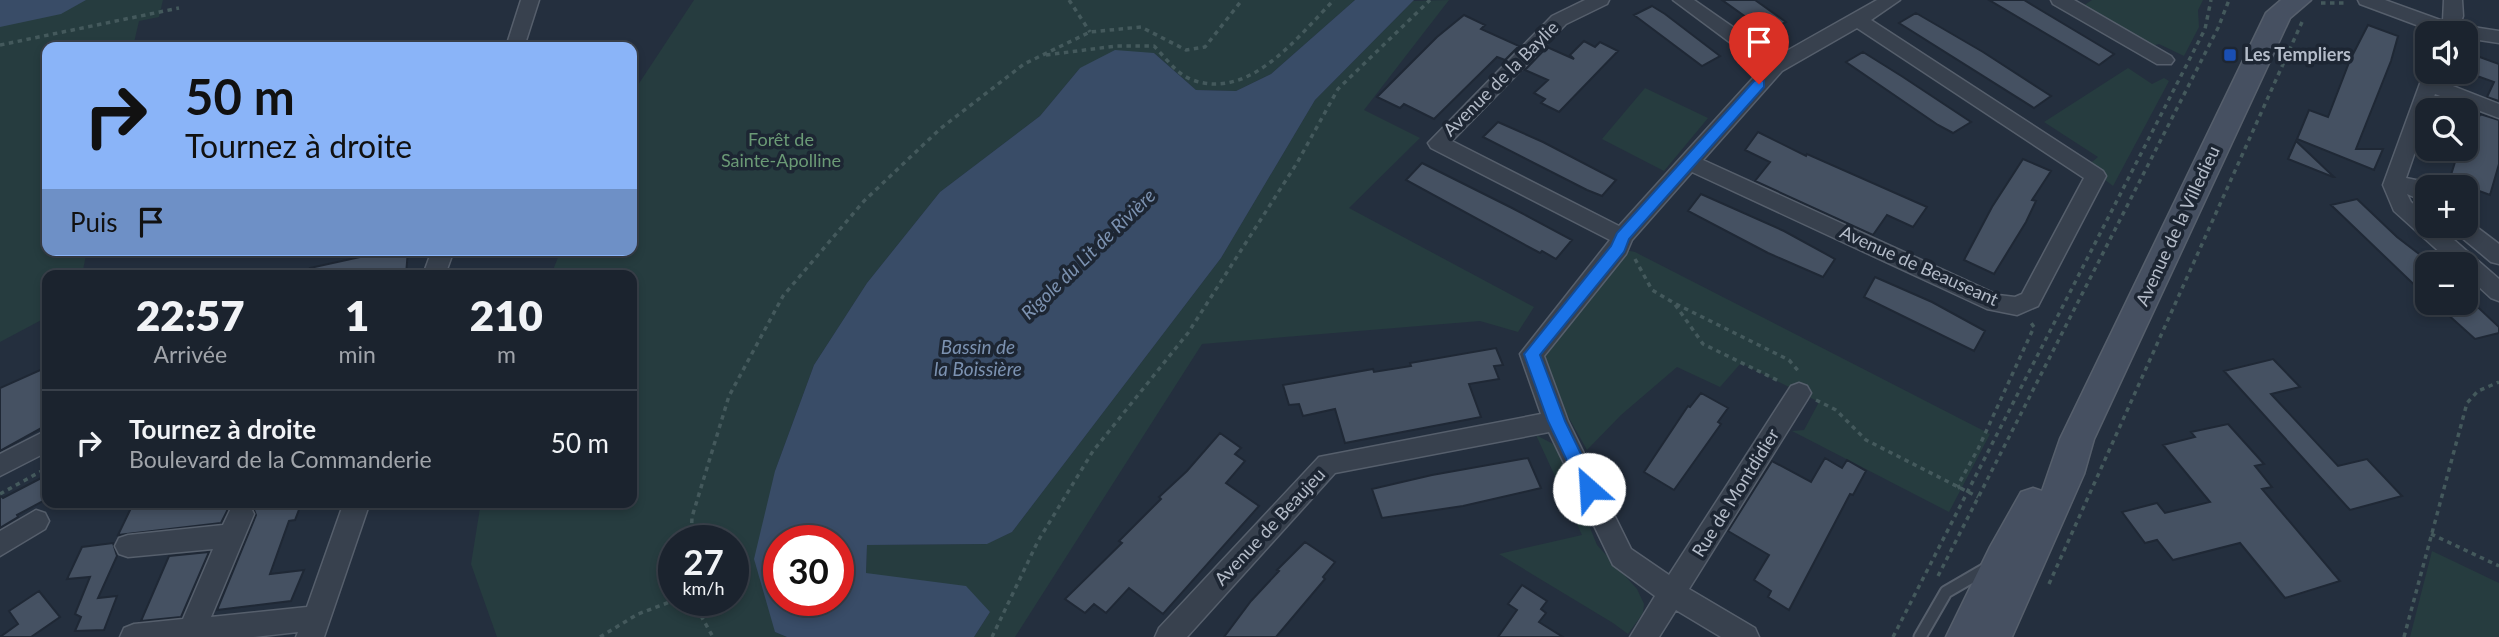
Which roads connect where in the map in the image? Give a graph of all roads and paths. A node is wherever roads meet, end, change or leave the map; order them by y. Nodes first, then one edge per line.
1 (530, 0) edge
2 (1069, 0) edge
3 (1242, 0) edge
4 (1334, 0) edge
5 (1430, 0) edge
6 (1600, 0) edge
7 (1682, 0) edge
8 (1891, 0) edge
9 (2060, 0) edge
10 (2211, 0) edge
11 (2229, 0) edge
12 (2453, 0) edge
13 (2362, 3) edge
14 (2290, 5) edge
15 (179, 8) dead end
16 (1858, 20) junction
17 (2415, 21) edge
18 (2452, 21) edge
19 (1090, 32) junction
20 (2478, 35) edge
21 (2499, 37) edge
22 (517, 42) edge
23 (0, 45) edge
24 (1043, 55) junction
25 (2164, 60) dead end
26 (1775, 66) junction
27 (2429, 84) edge
28 (2443, 84) edge
29 (2499, 111) edge
30 (1690, 162) junction
31 (2393, 185) junction
32 (2415, 187) edge
33 (2477, 238) edge
34 (1620, 242) junction
35 (2499, 256) edge
36 (2499, 292) edge
37 (1674, 303) junction
38 (2017, 306) junction
39 (2499, 382) edge
40 (1807, 389) junction
41 (1825, 405) junction
42 (1556, 421) junction
43 (2077, 439) junction
44 (42, 443) edge
45 (0, 466) edge
46 (42, 471) edge
47 (1961, 491) junction
48 (1968, 493) junction
49 (0, 494) edge
50 (1978, 497) junction
51 (355, 508) edge
52 (36, 521) dead end
53 (692, 525) edge
54 (2431, 534) junction
55 (0, 545) edge
56 (128, 547) dead end
57 (2003, 558) junction
58 (2499, 566) edge
59 (1937, 579) dead end
60 (2048, 586) dead end
61 (1674, 594) junction
62 (658, 606) edge
63 (701, 616) edge
64 (313, 627) edge
65 (192, 631) junction
66 (134, 637) edge
67 (600, 637) edge
68 (713, 637) edge
69 (992, 637) edge
70 (1169, 637) edge
71 (1644, 637) edge
72 (1745, 637) edge
73 (1893, 637) edge
74 (1920, 637) edge
75 (1965, 637) edge
76 (1993, 637) edge
77 (2404, 637) edge

1 - 22 street
2 - 19 path
3 - 19 path
4 - 24 path
5 - 69 path
6 - 34 street, Avenue de la Baylie
7 - 26 street
8 - 16 street
9 - 25 street
10 - 48 path
11 - 50 path
12 - 18 street
13 - 14 path
13 - 17 street
14 - 43 street, Avenue de la Villedieu
14 - 60 path
15 - 23 path
16 - 26 street
16 - 38 street, Avenue de Beauseant
19 - 24 path
20 - 21 street
24 - 53 path
26 - 30 street
27 - 31 street
28 - 29 street
30 - 34 street
30 - 38 street, Avenue de Beauseant
31 - 32 street
31 - 36 street
33 - 35 street
34 - 37 path
34 - 42 street
37 - 40 path
37 - 40 path
38 - 47 path
39 - 54 path
40 - 41 path
40 - 41 path
40 - 61 street, Rue de Montdidier
41 - 47 path
42 - 61 street
42 - 70 street, Avenue de Beaujeu
43 - 57 street, Avenue de la Villedieu
43 - 76 street, Avenue de la Villedieu
44 - 45 street
46 - 49 path
47 - 48 path
48 - 50 path
48 - 73 path
50 - 59 path
51 - 64 street
52 - 55 street
54 - 58 path
54 - 77 path
56 - 65 street
57 - 74 lane
57 - 75 street, Avenue de la Villedieu
61 - 71 street
61 - 72 street
62 - 67 path
63 - 68 path
64 - 65 street
65 - 66 street

